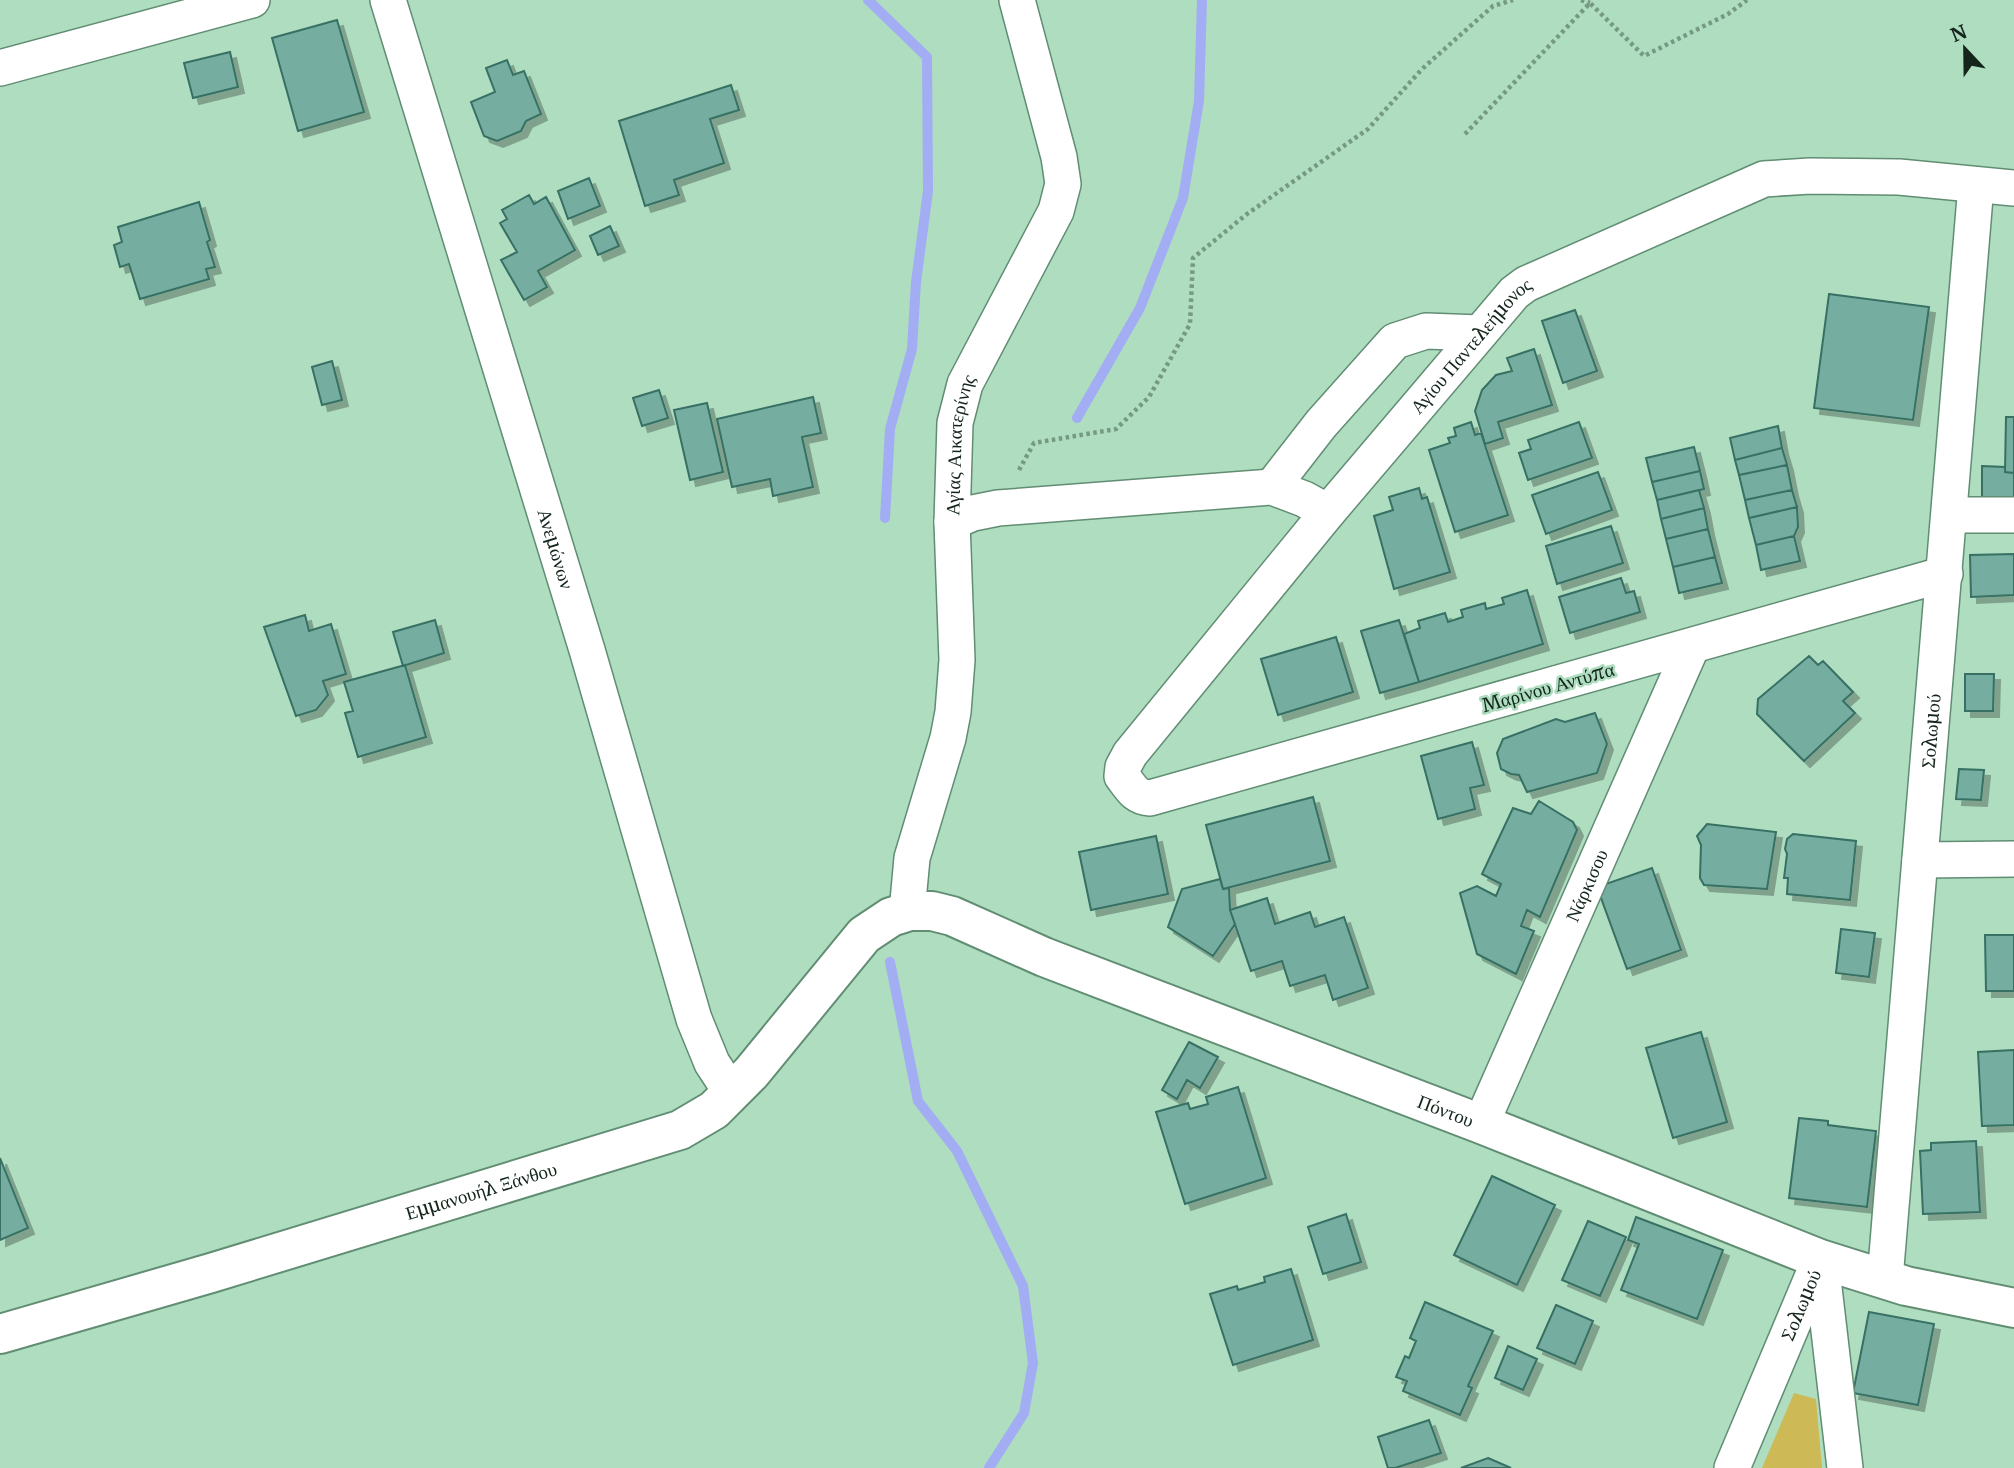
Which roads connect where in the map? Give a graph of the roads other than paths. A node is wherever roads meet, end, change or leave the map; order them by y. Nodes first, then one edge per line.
1 (252, 0) edge
2 (388, 0) edge
3 (1017, 0) edge
4 (0, 68) edge
5 (1976, 185) junction
6 (2014, 188) edge
7 (1480, 333) junction
8 (1272, 487) junction
9 (1328, 512) junction
10 (1950, 515) junction
11 (2014, 515) edge
12 (953, 522) junction
13 (1945, 574) junction
14 (1692, 646) junction
15 (1150, 798) joint
16 (2014, 859) edge
17 (1920, 860) junction
18 (895, 917) junction
19 (731, 1092) junction
20 (1481, 1124) junction
21 (1821, 1259) junction
22 (1885, 1279) junction
23 (2014, 1308) edge
24 (0, 1334) edge
25 (1732, 1468) edge
26 (1845, 1468) edge

1 - 4 street
2 - 19 street, Ανεμώνων
3 - 12 street, Αγίας Αικατερίνης
5 - 6 street, Αγίου Παντελεήμονος
5 - 7 street, Αγίου Παντελεήμονος
5 - 10 street, Σολωμού
7 - 8 street
7 - 9 street, Αγίου Παντελεήμονος
8 - 9 street
8 - 12 street
9 - 15 street, Αγίου Παντελεήμονος
10 - 11 street
10 - 13 street, Σολωμού
12 - 18 street, Αγίας Αικατερίνης
13 - 14 street, Μαρίνου Αντύπα
13 - 17 street, Σολωμού
14 - 15 street, Μαρίνου Αντύπα
14 - 20 street, Νάρκισου
16 - 17 street
17 - 22 street, Σολωμού
18 - 19 street, Εμμανουήλ Ξάνθου
18 - 20 street, Πόντου
19 - 24 street, Εμμανουήλ Ξάνθου
20 - 21 street, Πόντου
21 - 22 street, Πόντου
21 - 25 street, Σολωμού
21 - 26 street, Σολωμού
22 - 23 street, Πόντου

